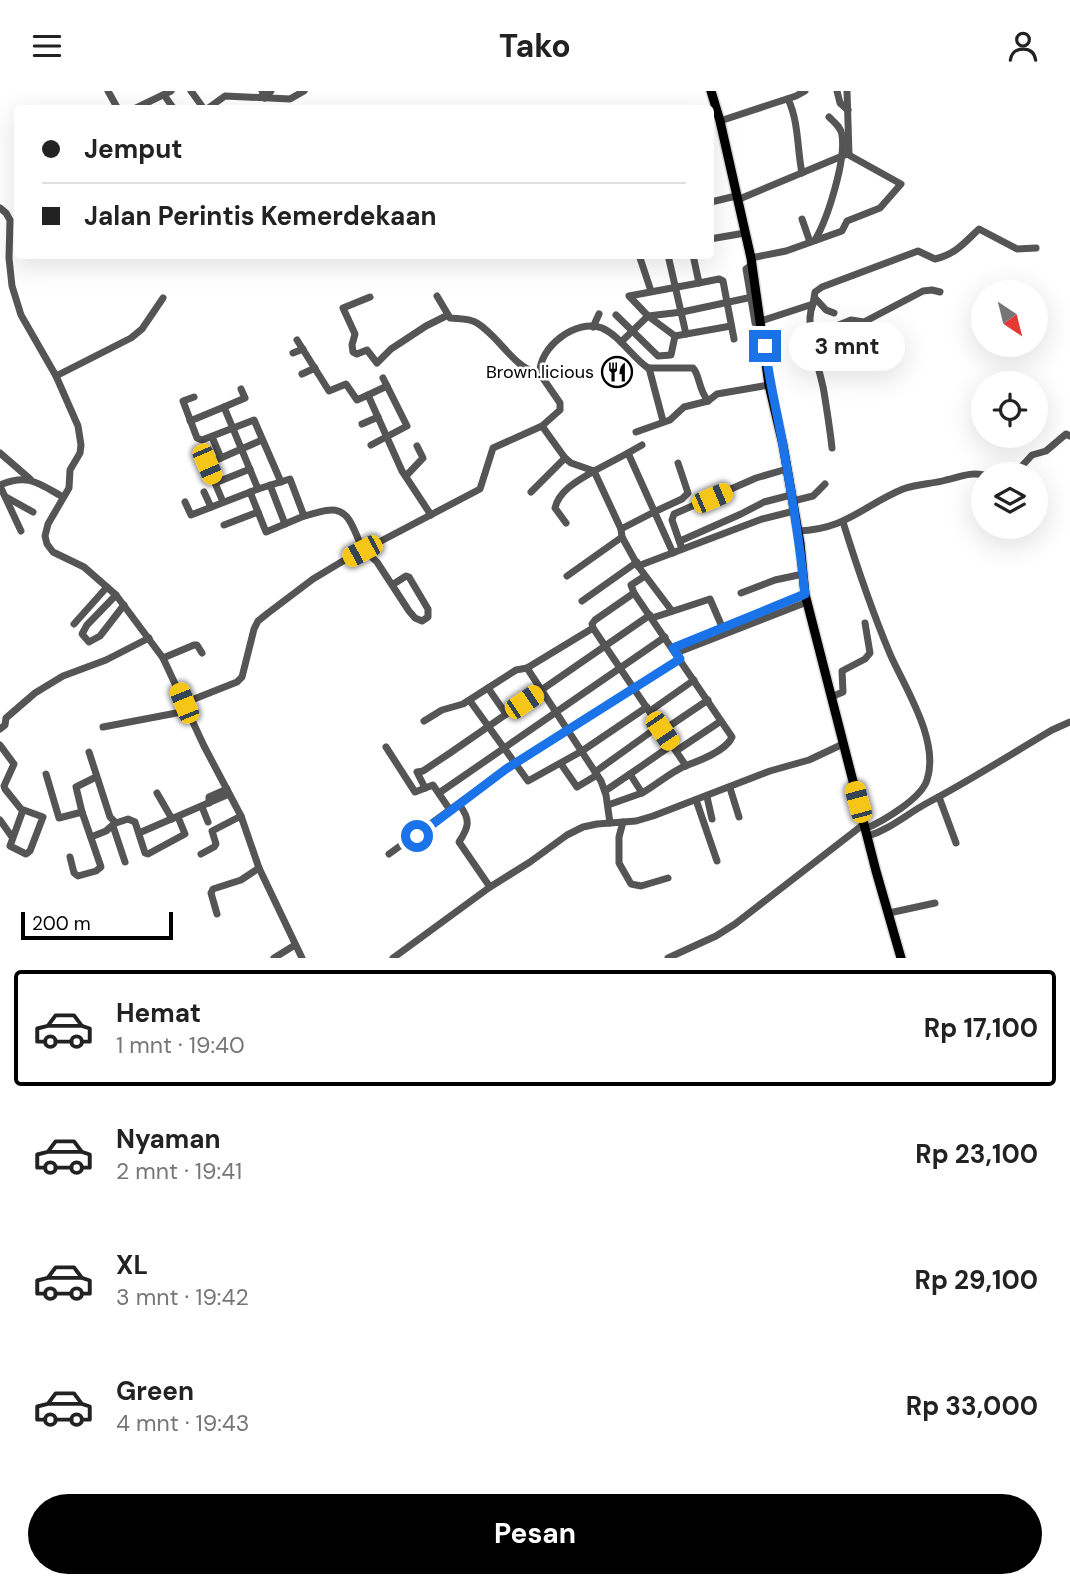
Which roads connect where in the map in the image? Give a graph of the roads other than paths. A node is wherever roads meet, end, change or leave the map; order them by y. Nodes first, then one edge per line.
1 (191, 91) edge
2 (271, 91) edge
3 (304, 91) edge
4 (805, 91) edge
5 (837, 91) edge
6 (847, 91) edge
7 (714, 92) edge
8 (167, 93) edge
9 (223, 94) edge
10 (264, 95) edge
11 (788, 99) junction
12 (147, 105) edge
13 (203, 105) edge
14 (848, 110) junction
15 (829, 117) dead end
16 (720, 121) junction
17 (845, 130) junction
18 (845, 154) junction
19 (802, 173) junction
20 (737, 198) junction
21 (714, 201) edge
22 (0, 208) edge
23 (802, 219) dead end
24 (745, 233) junction
25 (714, 238) edge
26 (815, 240) junction
27 (1036, 248) dead end
28 (640, 259) edge
29 (669, 259) edge
30 (694, 259) edge
31 (751, 262) junction
32 (699, 283) junction
33 (677, 287) junction
34 (651, 291) junction
35 (940, 292) dead end
36 (437, 296) dead end
37 (754, 296) junction
38 (370, 297) dead end
39 (163, 298) dead end
40 (814, 301) junction
41 (727, 303) junction
42 (682, 312) junction
43 (834, 313) dead end
44 (599, 314) dead end
45 (448, 315) junction
46 (616, 315) dead end
47 (661, 315) junction
48 (648, 316) junction
49 (662, 325) junction
50 (731, 325) junction
51 (762, 325) junction
52 (593, 327) junction
53 (632, 332) junction
54 (686, 334) junction
55 (675, 336) junction
56 (812, 336) junction
57 (734, 339) dead end
58 (297, 340) dead end
59 (621, 342) junction
60 (303, 349) junction
61 (293, 353) dead end
62 (315, 368) junction
63 (649, 368) junction
64 (302, 374) dead end
65 (540, 374) junction
66 (55, 376) junction
67 (769, 385) junction
68 (241, 389) dead end
69 (368, 395) junction
70 (194, 397) dead end
71 (708, 401) junction
72 (224, 407) junction
73 (378, 417) junction
74 (190, 421) junction
75 (663, 421) junction
76 (362, 424) dead end
77 (542, 426) junction
78 (233, 428) junction
79 (636, 432) dead end
80 (387, 436) junction
81 (1070, 436) edge
82 (212, 437) junction
83 (262, 440) junction
84 (371, 445) dead end
85 (642, 445) dead end
86 (417, 446) dead end
87 (832, 448) dead end
88 (242, 450) junction
89 (0, 453) edge
90 (628, 453) junction
91 (220, 458) junction
92 (565, 458) junction
93 (1026, 462) edge
94 (678, 463) dead end
95 (250, 469) junction
96 (787, 469) junction
97 (594, 471) junction
98 (971, 474) edge
99 (405, 476) junction
100 (30, 479) junction
101 (281, 482) junction
102 (215, 483) junction
103 (825, 484) dead end
104 (270, 485) junction
105 (0, 486) edge
106 (258, 489) junction
107 (204, 492) dead end
108 (250, 492) junction
109 (531, 492) dead end
110 (5, 496) junction
111 (63, 497) junction
112 (185, 502) dead end
113 (223, 502) junction
114 (793, 502) junction
115 (211, 507) junction
116 (33, 512) dead end
117 (258, 512) junction
118 (654, 512) junction
119 (431, 515) junction
120 (304, 516) junction
121 (843, 522) junction
122 (566, 523) dead end
123 (285, 524) junction
124 (223, 525) dead end
125 (21, 531) dead end
126 (798, 531) junction
127 (621, 533) junction
128 (681, 545) junction
129 (363, 550) junction
130 (673, 552) junction
131 (637, 564) junction
132 (803, 575) junction
133 (567, 576) dead end
134 (645, 576) junction
135 (392, 585) junction
136 (107, 587) junction
137 (634, 593) junction
138 (741, 593) dead end
139 (116, 595) junction
140 (806, 598) junction
141 (582, 601) dead end
142 (124, 605) junction
143 (672, 611) junction
144 (651, 616) junction
145 (865, 623) dead end
146 (74, 624) dead end
147 (593, 628) junction
148 (723, 630) junction
149 (664, 637) junction
150 (149, 638) junction
151 (606, 647) junction
152 (202, 653) dead end
153 (676, 653) junction
154 (163, 658) junction
155 (527, 668) junction
156 (620, 668) junction
157 (694, 680) junction
158 (488, 688) junction
159 (633, 688) junction
160 (542, 690) junction
161 (831, 697) junction
162 (708, 700) junction
163 (470, 701) junction
164 (186, 707) junction
165 (648, 709) junction
166 (556, 710) junction
167 (506, 714) junction
168 (3, 718) edge
169 (424, 721) dead end
170 (721, 721) junction
171 (1070, 722) edge
172 (103, 727) dead end
173 (488, 727) junction
174 (0, 729) edge
175 (661, 729) junction
176 (569, 730) junction
177 (843, 744) junction
178 (0, 745) edge
179 (386, 747) dead end
180 (503, 747) junction
181 (674, 748) junction
182 (582, 751) junction
183 (89, 752) dead end
184 (515, 764) junction
185 (561, 764) junction
186 (686, 766) junction
187 (596, 773) junction
188 (46, 774) dead end
189 (630, 774) junction
190 (96, 778) junction
191 (1, 785) edge
192 (425, 788) junction
193 (730, 788) junction
194 (605, 790) junction
195 (922, 790) junction
196 (228, 791) junction
197 (157, 793) dead end
198 (439, 793) junction
199 (642, 793) junction
200 (707, 797) junction
201 (939, 797) junction
202 (696, 800) junction
203 (929, 802) junction
204 (459, 804) junction
205 (205, 805) junction
206 (608, 805) junction
207 (903, 805) junction
208 (23, 810) junction
209 (450, 810) junction
210 (82, 812) junction
211 (911, 814) junction
212 (241, 816) junction
213 (738, 817) dead end
214 (175, 818) junction
215 (712, 819) dead end
216 (0, 820) edge
217 (208, 822) dead end
218 (623, 822) junction
219 (610, 823) junction
220 (114, 825) junction
221 (866, 830) junction
222 (139, 833) junction
223 (91, 837) junction
224 (11, 840) junction
225 (956, 843) dead end
226 (0, 846) edge
227 (201, 854) dead end
228 (389, 854) dead end
229 (70, 857) dead end
230 (717, 861) dead end
231 (125, 862) dead end
232 (259, 868) junction
233 (668, 878) dead end
234 (490, 887) junction
235 (935, 903) dead end
236 (889, 913) junction
237 (217, 914) dead end
238 (295, 945) junction
239 (397, 957) edge
240 (274, 958) edge
241 (302, 958) edge
242 (668, 958) edge
243 (901, 958) edge

1 - 13 street
2 - 10 street
3 - 10 street
4 - 11 street
5 - 14 street
6 - 14 street
7 - 16 main road
8 - 12 street
9 - 10 street
11 - 16 street
11 - 19 street
14 - 17 street
15 - 17 street
16 - 20 main road
17 - 18 street
18 - 19 street
18 - 26 street
18 - 26 street
19 - 20 street
20 - 21 street
20 - 24 main road
22 - 66 street
23 - 26 street
24 - 25 street
24 - 31 main road
26 - 31 street
27 - 40 street
28 - 34 street
29 - 33 street
30 - 32 street
31 - 37 main road
32 - 33 street
32 - 41 street
33 - 34 street
33 - 42 street
34 - 48 street
35 - 56 street
36 - 45 street
37 - 41 street
37 - 51 main road
38 - 45 street
39 - 66 street
40 - 43 street
40 - 51 street
40 - 56 street
41 - 42 street
41 - 50 street
42 - 47 street
42 - 54 street
44 - 52 street
45 - 65 street
46 - 53 street
47 - 48 street
47 - 49 street
48 - 49 street
48 - 53 street
49 - 55 street
50 - 54 street
50 - 57 street
51 - 67 main road
52 - 59 street
52 - 65 street
53 - 55 street
53 - 59 street
54 - 55 street
56 - 87 street
58 - 60 street
59 - 63 street
60 - 61 street
60 - 62 street
62 - 64 street
62 - 69 street
63 - 71 street
63 - 75 street
65 - 77 street
66 - 111 street
67 - 71 street
67 - 96 main road
68 - 72 street
69 - 73 street
69 - 80 street
70 - 74 street
71 - 75 street
72 - 74 street
72 - 78 street
73 - 76 street
73 - 80 street
74 - 82 street
75 - 79 street
77 - 92 street
77 - 119 street
78 - 82 street
78 - 83 street
78 - 88 street
80 - 84 street
80 - 99 street
81 - 93 street
82 - 91 street
83 - 88 street
83 - 101 street
85 - 90 street
86 - 99 street
88 - 91 street
88 - 95 street
89 - 100 street
90 - 97 street
90 - 118 street
91 - 102 street
92 - 97 street
92 - 109 street
94 - 118 street
95 - 102 street
95 - 106 street
96 - 114 main road
96 - 128 street
97 - 122 street
97 - 127 street
98 - 121 street
99 - 119 street
100 - 105 street
100 - 111 street
101 - 104 street
101 - 120 street
102 - 113 street
103 - 114 street
104 - 106 street
104 - 123 street
105 - 110 street
106 - 108 street
107 - 115 street
108 - 113 street
108 - 117 street
110 - 116 street
110 - 125 street
111 - 136 street
112 - 115 street
113 - 115 street
114 - 126 main road
114 - 128 street
114 - 128 street
117 - 123 street
117 - 124 street
118 - 127 street
118 - 130 street
119 - 129 street
120 - 123 street
120 - 129 street
121 - 126 street
121 - 195 street
126 - 132 main road
127 - 131 street
127 - 133 street
128 - 130 street
129 - 135 street
129 - 164 street
130 - 131 street
131 - 134 street
131 - 141 street
132 - 138 street
132 - 140 main road
134 - 137 street
134 - 143 street
135 - 135 street
136 - 139 street
136 - 146 street
137 - 144 street
137 - 147 street
139 - 142 street
139 - 142 street
140 - 148 street
140 - 161 main road
142 - 150 street
143 - 144 street
143 - 148 street
144 - 149 street
144 - 151 street
145 - 161 street
147 - 151 street
147 - 155 street
148 - 153 street
149 - 153 street
149 - 156 street
150 - 154 street
150 - 168 street
151 - 156 street
151 - 160 street
152 - 154 street
153 - 157 street
153 - 159 street
154 - 164 street
155 - 158 street
155 - 160 street
156 - 159 street
156 - 166 street
157 - 162 street
157 - 165 street
158 - 163 street
158 - 167 street
159 - 165 street
159 - 176 street
160 - 166 street
160 - 167 street
161 - 177 main road
162 - 170 street
162 - 175 street
163 - 169 street
163 - 173 street
164 - 172 street
164 - 196 street
165 - 175 street
165 - 182 street
166 - 176 street
166 - 180 street
167 - 173 street
168 - 174 street
170 - 181 street
170 - 186 street
171 - 201 street
173 - 180 street
173 - 192 street
175 - 181 street
175 - 187 street
176 - 182 street
176 - 184 street
177 - 193 street
177 - 221 main road
178 - 191 street
179 - 192 street
180 - 184 street
180 - 198 street
181 - 186 street
181 - 189 street
182 - 185 street
182 - 187 street
183 - 190 street
184 - 185 street
184 - 204 street
185 - 187 street
186 - 199 street
187 - 194 street
188 - 210 street
189 - 194 street
189 - 199 street
190 - 210 street
190 - 220 street
191 - 208 street
192 - 198 street
193 - 200 street
193 - 213 street
194 - 206 street
195 - 203 street
195 - 207 street
196 - 205 street
196 - 212 street
197 - 214 street
198 - 209 street
199 - 206 street
200 - 202 street
200 - 215 street
201 - 203 street
201 - 225 street
202 - 218 street
202 - 230 street
203 - 211 street
204 - 209 street
204 - 234 street
205 - 214 street
205 - 217 street
206 - 219 street
207 - 211 street
207 - 221 street
208 - 224 street
208 - 224 street
209 - 228 street
210 - 223 street
211 - 221 street
212 - 227 street
212 - 232 street
214 - 222 street
214 - 222 street
216 - 224 street
218 - 219 street
218 - 233 street
219 - 234 street
220 - 222 street
220 - 223 street
220 - 231 street
221 - 236 main road
221 - 242 street
223 - 229 street
224 - 226 street
232 - 237 street
232 - 238 street
234 - 239 street
235 - 236 street
236 - 243 main road
238 - 240 street
238 - 241 street

